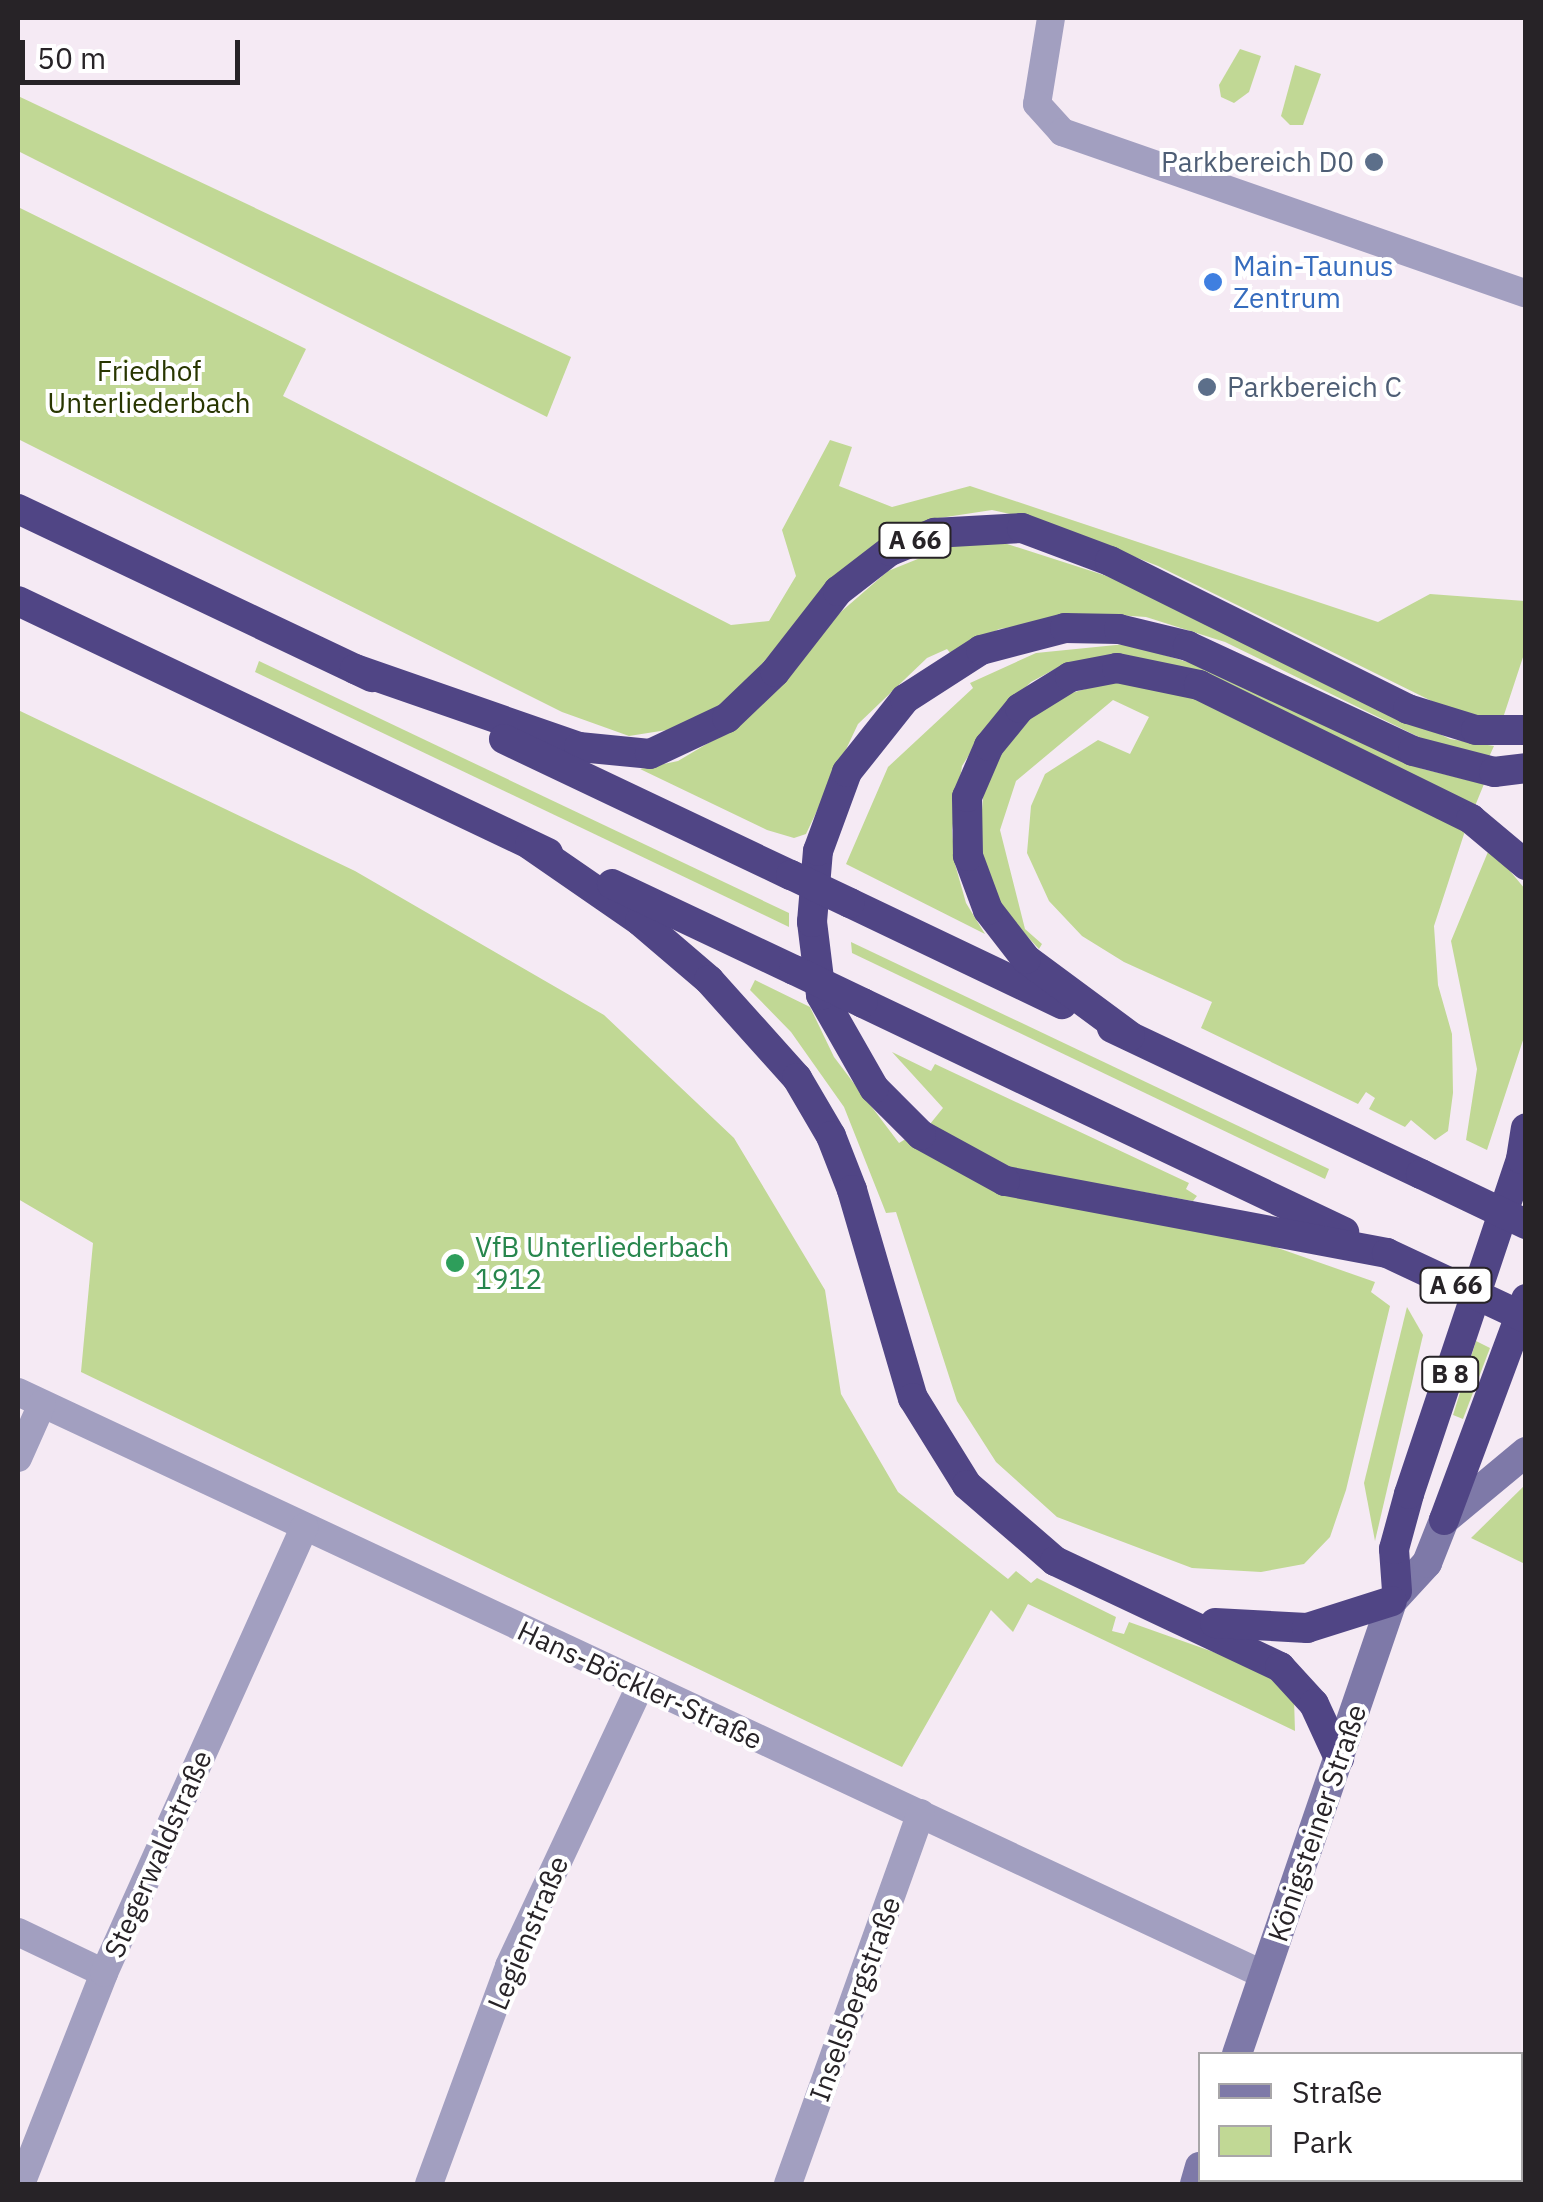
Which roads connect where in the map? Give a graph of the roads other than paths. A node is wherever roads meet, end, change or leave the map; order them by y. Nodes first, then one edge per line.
1 (1051, 18) edge
2 (1526, 294) edge
3 (18, 509) edge
4 (18, 601) edge
5 (356, 669) junction
6 (1526, 730) edge
7 (1526, 768) edge
8 (530, 845) junction
9 (1526, 864) edge
10 (1130, 1036) junction
11 (1526, 1128) edge
12 (1523, 1155) edge
13 (1526, 1224) edge
14 (1387, 1252) junction
15 (1526, 1299) edge
16 (1526, 1318) edge
17 (30, 1398) edge
18 (1526, 1452) edge
19 (18, 1458) edge
20 (1444, 1520) junction
21 (304, 1527) junction
22 (1394, 1596) junction
23 (1172, 1615) junction
24 (640, 1686) junction
25 (1339, 1758) junction
26 (921, 1813) junction
27 (18, 1932) edge
28 (104, 1973) junction
29 (1264, 1975) junction
30 (1240, 2052) edge
31 (21, 2184) edge
32 (429, 2184) edge
33 (788, 2184) edge

1 - 2 street
3 - 5 highway, A 66
4 - 8 highway, A 66
5 - 6 highway, A 66
5 - 10 highway, A 66, bridge
7 - 14 highway, A 66
8 - 14 highway, A 66, bridge
8 - 23 highway
9 - 10 highway
10 - 13 highway, A 66, bridge
11 - 12 highway
12 - 22 highway, B 8
14 - 16 highway, A 66, bridge
15 - 20 highway, B 8
17 - 19 street
17 - 21 street, Hans-Böckler-Straße
18 - 20 main road
20 - 22 main road, B 8
21 - 24 street, Hans-Böckler-Straße
21 - 28 street, Stegerwaldstraße
22 - 23 highway
22 - 25 main road, Königsteiner Straße
23 - 25 highway
24 - 26 street, Hans-Böckler-Straße
24 - 32 street, Legienstraße
25 - 29 main road, Königsteiner Straße
26 - 29 street, Hans-Böckler-Straße
26 - 33 street, Inselsbergstraße
27 - 28 street
28 - 31 street, Stegerwaldstraße
29 - 30 main road, Königsteiner Straße

